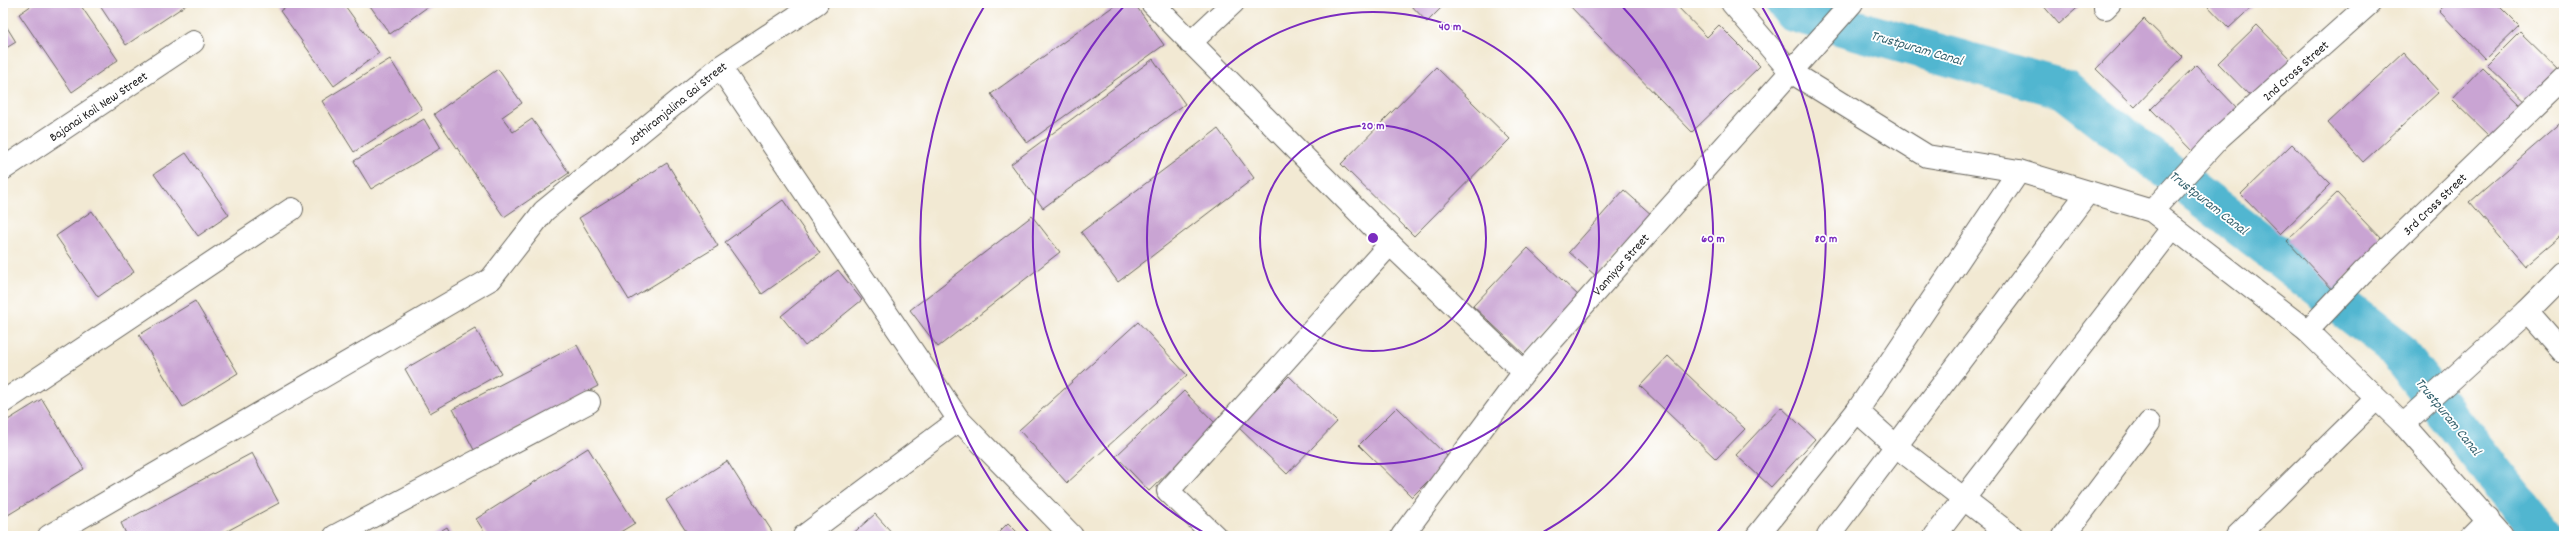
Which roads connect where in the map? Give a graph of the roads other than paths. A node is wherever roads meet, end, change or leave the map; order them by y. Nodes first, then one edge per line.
1 (817, 3) edge
2 (1152, 3) edge
3 (1233, 3) edge
4 (1732, 3) edge
5 (1852, 3) edge
6 (2370, 3) edge
7 (193, 42) dead end
8 (1190, 43) junction
9 (720, 67) junction
10 (1791, 72) junction
11 (2564, 78) edge
12 (3, 169) edge
13 (2019, 171) junction
14 (2088, 192) junction
15 (292, 209) dead end
16 (2152, 211) junction
17 (2173, 227) junction
18 (1390, 244) junction
19 (2564, 274) edge
20 (2527, 311) junction
21 (2307, 332) junction
22 (2564, 353) edge
23 (1524, 372) junction
24 (2376, 399) junction
25 (3, 402) edge
26 (589, 402) dead end
27 (1857, 411) junction
28 (959, 420) junction
29 (2150, 423) dead end
30 (2403, 424) junction
31 (1897, 447) junction
32 (1964, 498) junction
33 (2489, 519) junction
34 (49, 536) edge
35 (335, 536) edge
36 (804, 536) edge
37 (1072, 536) edge
38 (1215, 536) edge
39 (1402, 536) edge
40 (1756, 536) edge
41 (1828, 536) edge
42 (1935, 536) edge
43 (2012, 536) edge
44 (2064, 536) edge
45 (2237, 536) edge
46 (2472, 536) edge
47 (2502, 536) edge

1 - 9 street, Jothiramjalina Gai Street
2 - 8 street
3 - 8 street
4 - 10 street
5 - 10 street, Vanniyar Street
6 - 16 street, 2nd Cross Street
7 - 12 street, Bajanai Koil New Street
8 - 18 street
9 - 28 street
9 - 34 street, Jothiramjalina Gai Street
10 - 13 street
10 - 23 street, Vanniyar Street
11 - 21 street, 3rd Cross Street
13 - 14 street
13 - 27 street
14 - 16 street
14 - 31 street
15 - 25 street
16 - 17 street
17 - 21 street
17 - 32 street
18 - 23 street
18 - 38 street
19 - 20 street
20 - 22 street
20 - 30 street
21 - 24 street
23 - 39 street, Vanniyar Street
24 - 30 street
24 - 45 street
26 - 35 street
27 - 31 street
27 - 40 street
28 - 36 street
28 - 37 street
29 - 44 street
30 - 33 street
31 - 32 street
31 - 41 street
32 - 42 street
32 - 43 street
33 - 46 street
33 - 47 street

